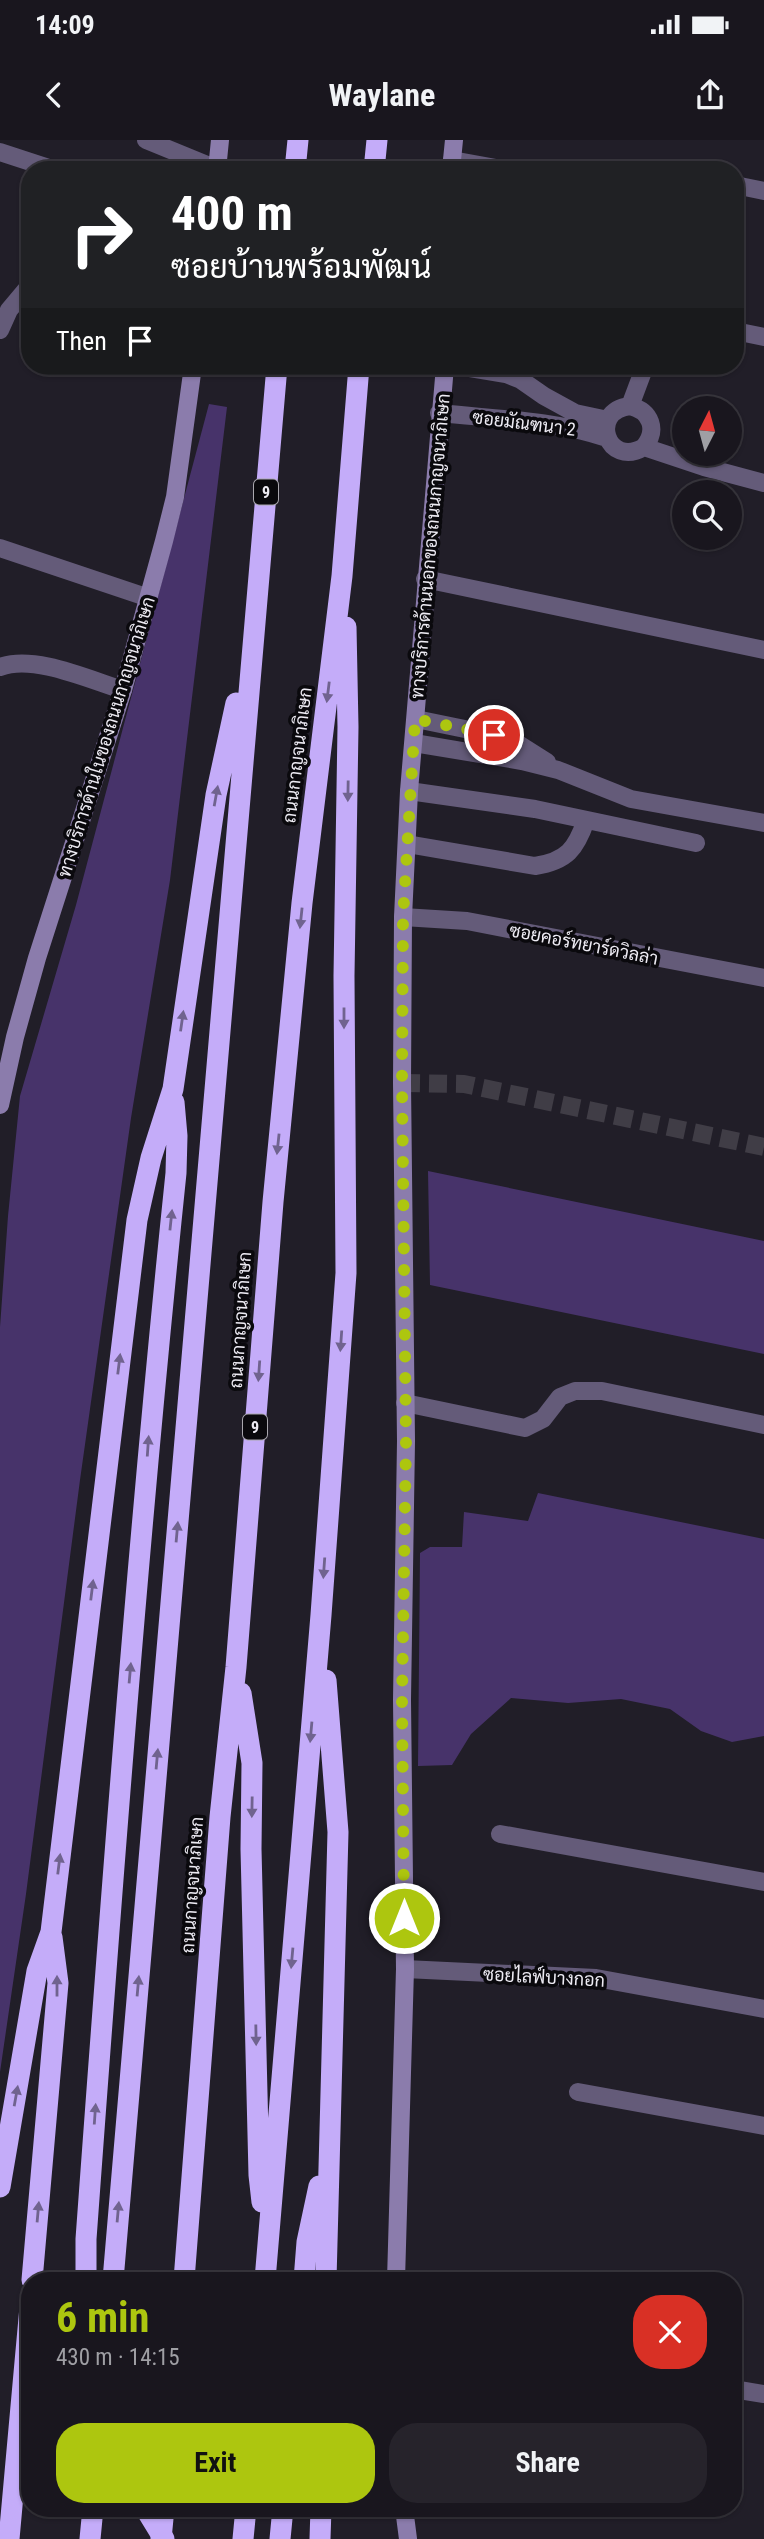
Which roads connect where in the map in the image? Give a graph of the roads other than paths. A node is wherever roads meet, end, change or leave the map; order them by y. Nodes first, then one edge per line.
1 (146, 140) edge
2 (220, 140) edge
3 (298, 140) edge
4 (377, 140) edge
5 (454, 140) edge
6 (0, 152) edge
7 (28, 161) edge
8 (197, 161) edge
9 (218, 161) edge
10 (296, 161) edge
11 (375, 161) edge
12 (452, 161) edge
13 (744, 187) edge
14 (764, 191) edge
15 (21, 296) edge
16 (0, 330) edge
17 (744, 333) edge
18 (764, 337) edge
19 (193, 375) edge
20 (277, 375) edge
21 (358, 375) edge
22 (444, 375) edge
23 (509, 375) edge
24 (642, 375) edge
25 (630, 406) junction
26 (439, 413) junction
27 (608, 420) junction
28 (607, 438) junction
29 (644, 447) junction
30 (764, 483) edge
31 (0, 548) edge
32 (342, 576) junction
33 (425, 579) junction
34 (149, 598) junction
35 (255, 619) junction
36 (764, 650) edge
37 (0, 667) edge
38 (123, 690) junction
39 (415, 719) junction
40 (414, 743) junction
41 (558, 770) junction
42 (409, 791) junction
43 (586, 820) junction
44 (764, 823) edge
45 (696, 843) dead end
46 (407, 844) junction
47 (403, 917) junction
48 (764, 978) edge
49 (173, 1089) junction
50 (0, 1105) edge
51 (405, 1403) junction
52 (764, 1424) edge
53 (321, 1615) junction
54 (236, 1667) junction
55 (500, 1834) dead end
56 (764, 1882) edge
57 (51, 1932) junction
58 (405, 1969) junction
59 (764, 2009) edge
60 (578, 2091) dead end
61 (764, 2126) edge
62 (330, 2133) junction
63 (0, 2187) edge
64 (267, 2252) junction
65 (33, 2272) edge
66 (86, 2272) edge
67 (114, 2272) edge
68 (185, 2272) edge
69 (266, 2272) edge
70 (305, 2272) edge
71 (326, 2272) edge
72 (396, 2272) edge
73 (742, 2390) edge
74 (764, 2394) edge
75 (21, 2406) edge
76 (92, 2517) edge
77 (150, 2517) edge
78 (164, 2517) edge
79 (245, 2517) edge
80 (281, 2517) edge
81 (321, 2517) edge
82 (405, 2517) edge
83 (9, 2539) edge
84 (90, 2539) edge
85 (163, 2539) edge
86 (243, 2539) edge
87 (280, 2539) edge
88 (320, 2539) edge
89 (408, 2539) edge

1 - 8 street
2 - 9 main road
3 - 10 highway
4 - 11 highway
5 - 12 main road
6 - 7 street
13 - 14 street
15 - 16 street
17 - 18 street
19 - 34 main road, ทางบริการด้านในของถนนกาญจนาภิเษก
20 - 35 highway, 9
21 - 32 highway, ถนนกาญจนาภิเษก / 9
22 - 26 main road, ทางบริการด้านนอกของถนนกาญจนาภิเษก
23 - 27 street, ซอยมัณฑนา 2
24 - 25 street
25 - 27 street
25 - 29 street
26 - 28 street, ซอยมัณฑนา 2
26 - 33 main road, ทางบริการด้านนอกของถนนกาญจนาภิเษก
27 - 28 street
28 - 29 street, ซอยมัณฑนา 2
29 - 30 street, ซอยมัณฑนา 2
31 - 34 street
32 -> 53 highway
32 -> 54 highway, ถนนกาญจนาภิเษก / 9
33 - 36 street
33 - 39 main road, ทางบริการด้านนอกของถนนกาญจนาภิเษก
34 - 38 main road, ทางบริการด้านในของถนนกาญจนาภิเษก
49 -> 35 highway
67 -> 35 highway, 9
37 - 38 street
38 - 50 main road, ทางบริการด้านในของถนนกาญจนาภิเษก
39 - 40 main road, ทางบริการด้านนอกของถนนกาญจนาภิเษก
39 - 41 street
40 - 41 street
40 - 42 main road, ทางบริการด้านนอกของถนนกาญจนาภิเษก
41 - 44 street
42 - 43 street
42 - 46 main road, ทางบริการด้านนอกของถนนกาญจนาภิเษก
43 - 45 street
43 - 46 street
46 - 47 main road, ทางบริการด้านนอกของถนนกาญจนาภิเษก
47 - 48 street, ซอยคอร์ทยาร์ดวิลล่า
47 - 51 main road, ทางบริการด้านนอกของถนนกาญจนาภิเษก
57 -> 49 highway
66 -> 49 highway
51 - 52 street
51 - 58 main road, ทางบริการด้านนอกของถนนกาญจนาภิเษก
53 - 62 highway
53 -> 64 highway
54 -> 64 highway
54 - 68 highway, ถนนกาญจนาภิเษก / 9
55 - 56 street
63 -> 57 highway
65 -> 57 highway
58 - 59 street, ซอยไลฟ์บางกอก
58 - 72 main road, ทางบริการด้านนอกของถนนกาญจนาภิเษก
60 - 61 street
62 - 70 highway
62 - 71 highway
64 - 69 highway
73 - 74 street
75 - 83 highway
76 - 84 highway
77 - 85 highway, bridge
78 - 85 highway
79 - 86 highway
80 - 87 highway
81 - 88 highway
82 - 89 main road

